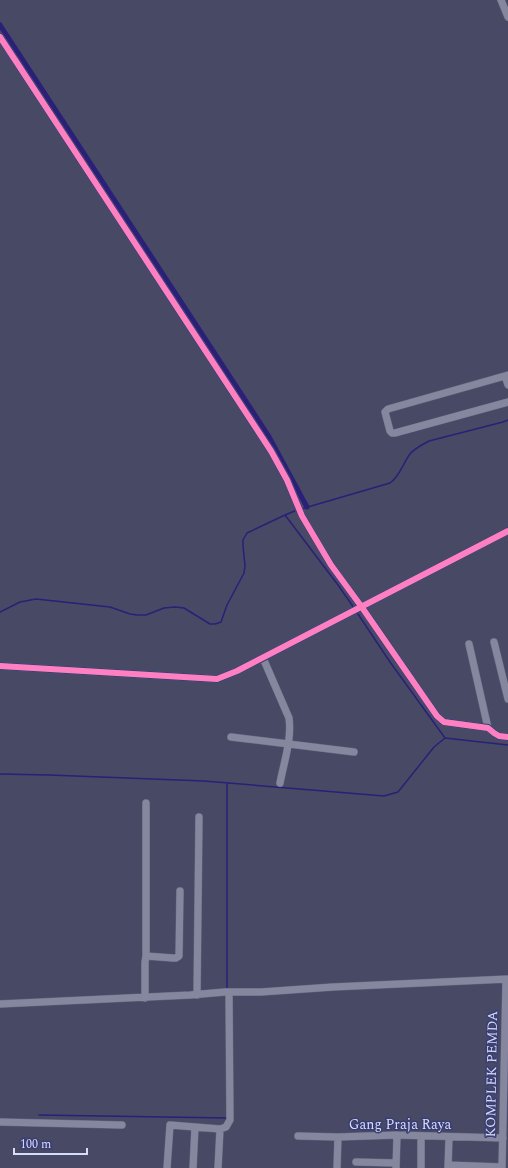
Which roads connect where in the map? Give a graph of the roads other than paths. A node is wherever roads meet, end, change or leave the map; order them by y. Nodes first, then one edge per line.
1 (501, 0) edge
2 (508, 17) edge
3 (0, 37) edge
4 (507, 375) edge
5 (508, 386) edge
6 (508, 402) edge
7 (508, 532) edge
8 (357, 609) junction
9 (494, 642) dead end
10 (469, 644) dead end
11 (263, 658) junction
12 (0, 666) edge
13 (508, 699) edge
14 (488, 728) junction
15 (231, 737) dead end
16 (508, 737) edge
17 (288, 743) junction
18 (354, 752) dead end
19 (280, 783) dead end
20 (146, 802) dead end
21 (199, 817) dead end
22 (180, 891) dead end
23 (146, 956) junction
24 (507, 979) edge
25 (227, 992) junction
26 (197, 995) junction
27 (145, 998) junction
28 (0, 1004) edge
29 (0, 1122) edge
30 (122, 1124) dead end
31 (196, 1127) junction
32 (220, 1129) junction
33 (396, 1135) junction
34 (298, 1136) dead end
35 (421, 1136) junction
36 (338, 1137) junction
37 (449, 1137) junction
38 (503, 1138) junction
39 (356, 1162) dead end
40 (396, 1165) edge
41 (448, 1167) edge
42 (168, 1168) edge
43 (193, 1168) edge
44 (218, 1168) edge
45 (337, 1168) edge
46 (421, 1168) edge
47 (502, 1168) edge

1 - 2 street
3 - 8 street
4 - 5 street
4 - 6 street
7 - 8 street
8 - 11 street
8 - 14 street
9 - 13 street
10 - 14 street
11 - 12 street
11 - 17 street
14 - 16 street
15 - 17 street
17 - 18 street
17 - 19 street
20 - 23 street
21 - 26 street
22 - 23 street
23 - 27 street
24 - 25 street
24 - 38 street, KOMPLEK PEMDA
25 - 26 street
25 - 32 street
26 - 27 street
27 - 28 street
29 - 30 street
31 - 32 street
31 - 42 street
31 - 43 street
32 - 44 street
33 - 35 street, Gang Praja Raya
33 - 36 street, Gang Praja Raya
33 - 40 street
34 - 36 street, Gang Praja Raya
35 - 37 street, Gang Praja Raya
35 - 46 street
36 - 45 street
37 - 38 street, Gang Praja Raya
37 - 41 street
38 - 47 street, KOMPLEK PEMDA
39 - 40 street
41 - 47 street

